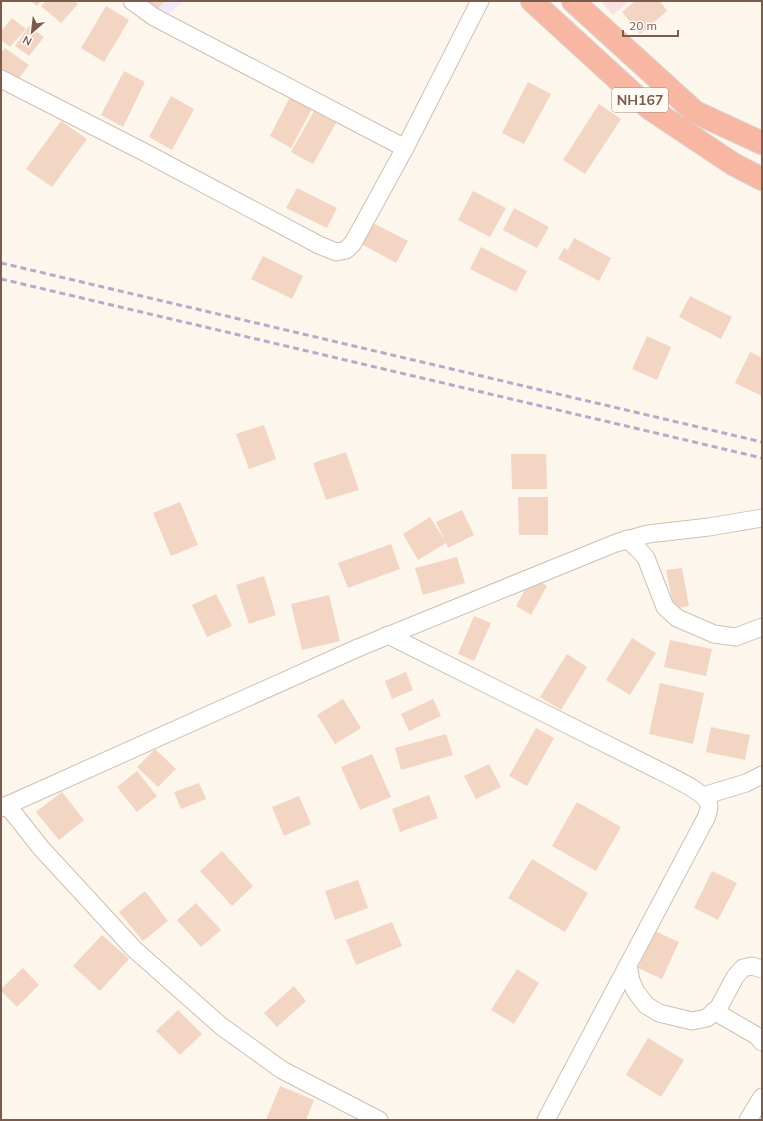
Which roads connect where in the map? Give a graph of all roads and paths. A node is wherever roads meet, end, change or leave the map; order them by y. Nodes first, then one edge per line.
1 (132, 1) edge
2 (480, 1) edge
3 (532, 1) edge
4 (573, 1) edge
5 (1, 79) edge
6 (762, 143) edge
7 (405, 148) junction
8 (762, 179) edge
9 (762, 518) edge
10 (627, 539) junction
11 (762, 627) edge
12 (388, 635) junction
13 (762, 775) edge
14 (703, 796) junction
15 (4, 806) edge
16 (628, 965) junction
17 (762, 969) edge
18 (714, 1011) junction
19 (762, 1042) edge
20 (762, 1097) edge
21 (379, 1120) edge
22 (546, 1120) edge
23 (748, 1120) edge

1 - 7 street
2 - 7 street
3 - 8 highway, NH167
4 - 6 highway, NH167
5 - 7 street
9 - 10 street
10 - 11 street
10 - 12 street
12 - 14 street
12 - 15 street
13 - 14 street
14 - 16 street
15 - 21 street
16 - 18 street
16 - 22 street
17 - 18 street
18 - 19 street
20 - 23 street

